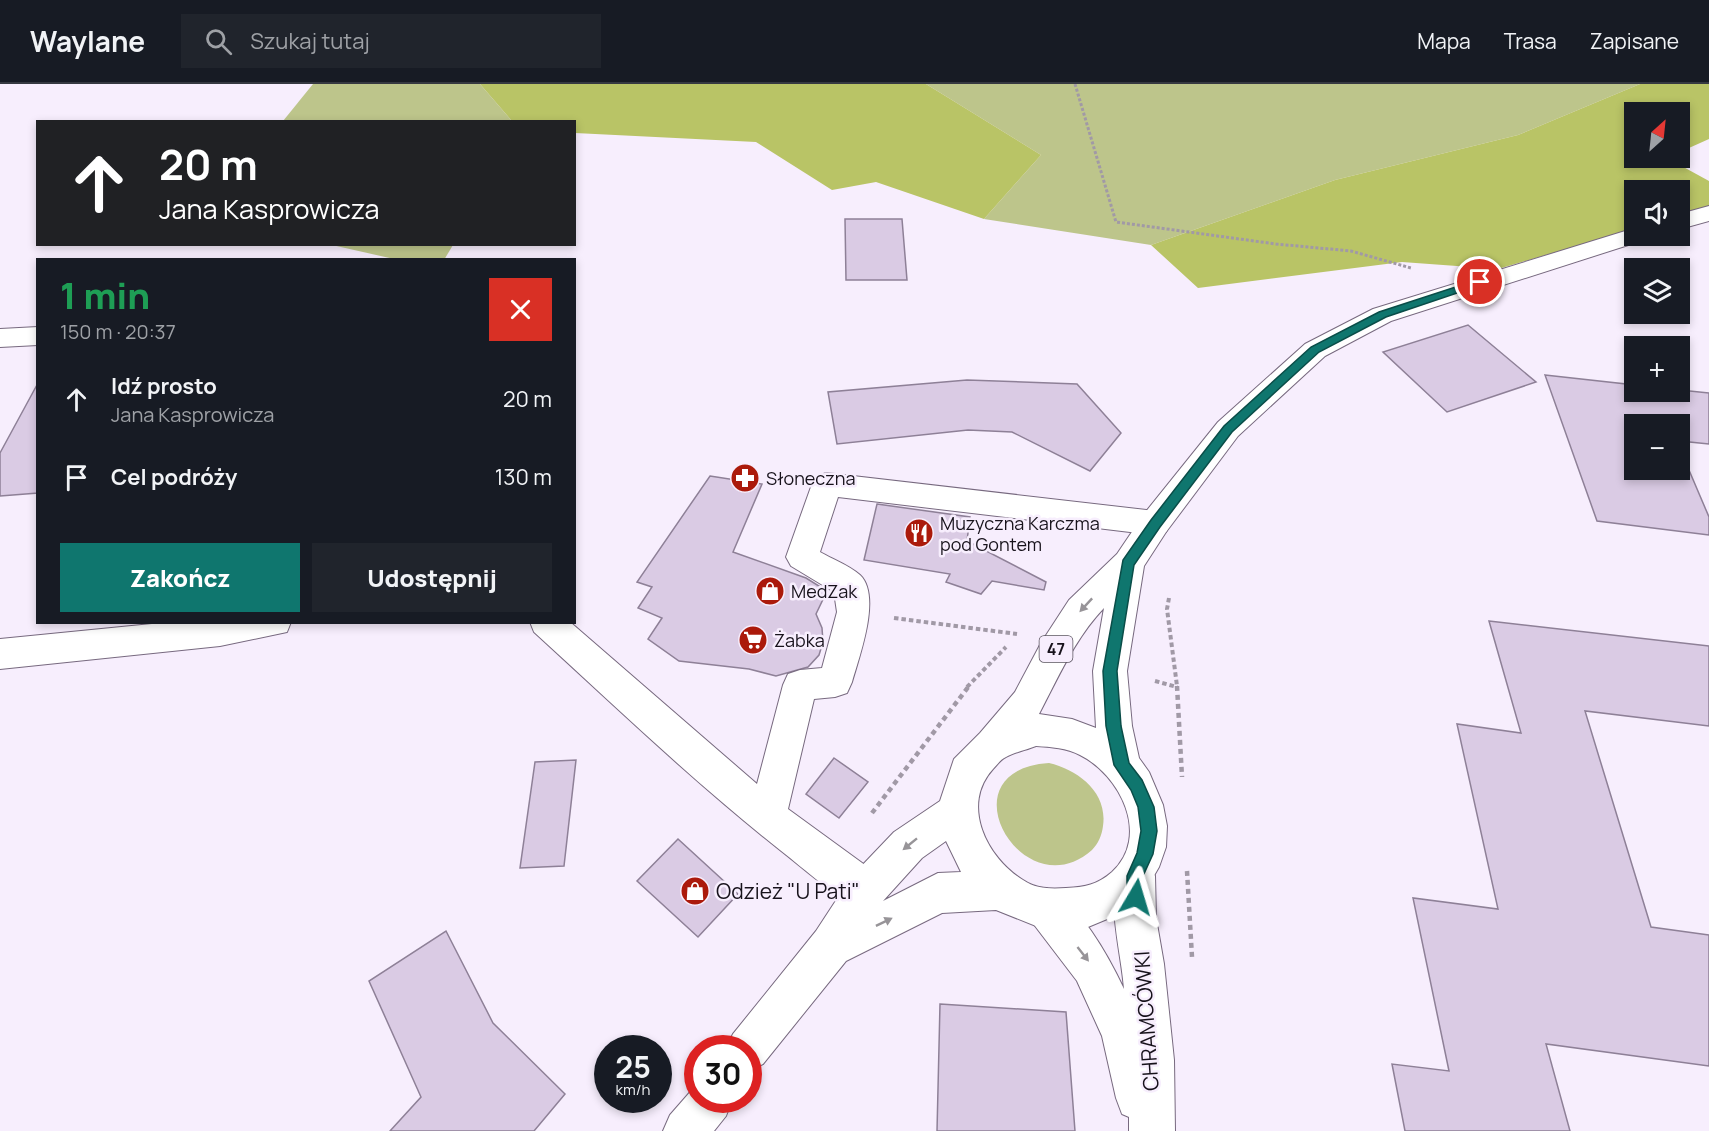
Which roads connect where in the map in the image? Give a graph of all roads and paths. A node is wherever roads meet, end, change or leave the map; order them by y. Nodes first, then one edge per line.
1 (1075, 84) edge
2 (1709, 213) edge
3 (1690, 219) edge
4 (1624, 238) edge
5 (1458, 289) junction
6 (36, 336) edge
7 (0, 338) edge
8 (1155, 523) junction
9 (1128, 563) junction
10 (1170, 588) dead end
11 (854, 612) junction
12 (264, 624) edge
13 (548, 624) edge
14 (1018, 634) junction
15 (1053, 653) junction
16 (0, 654) edge
17 (1110, 671) junction
18 (1177, 686) junction
19 (994, 743) junction
20 (1122, 765) junction
21 (1182, 780) dead end
22 (958, 811) junction
23 (768, 815) junction
24 (1187, 862) dead end
25 (832, 867) junction
26 (1135, 876) junction
27 (1003, 890) junction
28 (866, 891) junction
29 (1047, 908) junction
30 (831, 946) junction
31 (1193, 967) dead end
32 (759, 1035) edge
33 (700, 1113) edge
34 (686, 1131) edge
35 (1146, 1131) edge
36 (1152, 1131) edge

1 - 5 path
2 - 3 main road
4 - 5 main road, 47
5 - 8 main road, 47
6 - 7 main road
8 - 9 main road, 47
8 - 11 main road
9 -> 15 main road, 47
9 - 17 main road, 47
10 - 18 path
11 - 14 path
11 - 23 main road
12 - 16 main road
13 - 23 main road
14 - 15 path
14 - 25 path
15 - 19 main road, 47
17 - 18 path
17 - 20 main road, 47
18 - 21 path
19 - 20 main road, 47
19 - 22 main road, 47
20 - 26 main road, 47
22 - 27 main road, 47
22 -> 28 main road
23 - 25 main road
24 - 31 path
25 - 28 main road
26 - 29 main road, 47
26 - 36 main road, CHRAMCÓWKI
27 - 29 main road, 47
30 -> 27 main road
28 - 30 main road
29 -> 35 main road, CHRAMCÓWKI
30 - 32 main road
33 - 34 main road

